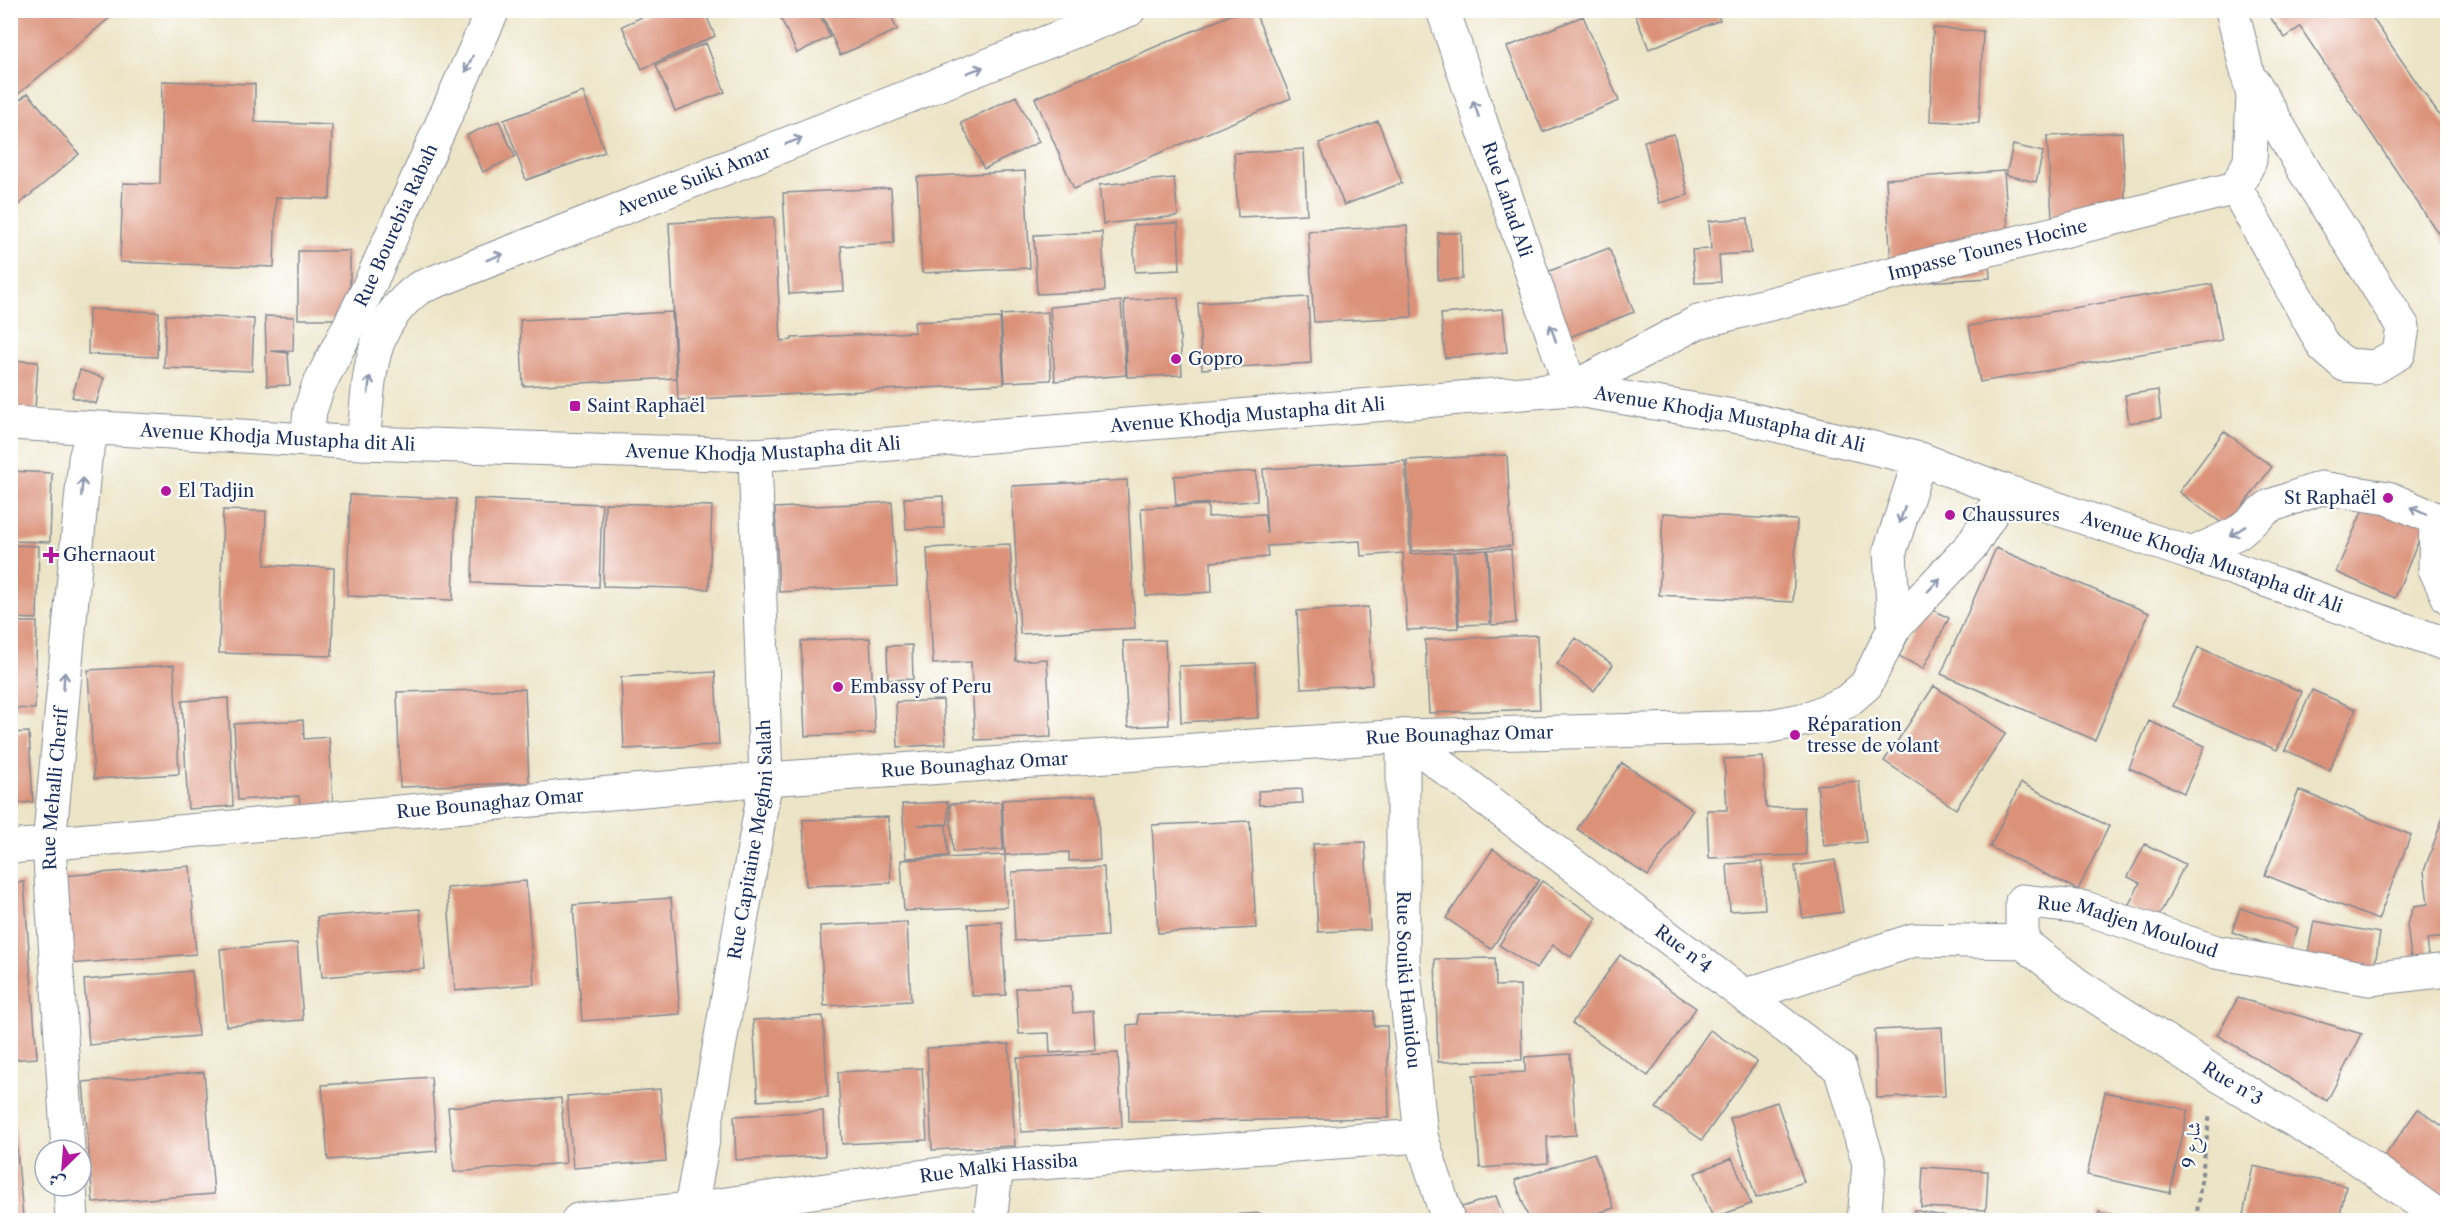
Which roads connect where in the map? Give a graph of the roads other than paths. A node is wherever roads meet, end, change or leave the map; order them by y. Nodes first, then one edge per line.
1 (493, 10) edge
2 (1129, 10) edge
3 (1443, 10) edge
4 (2232, 10) edge
5 (2247, 72) junction
6 (2236, 188) junction
7 (365, 295) junction
8 (391, 314) junction
9 (1571, 389) junction
10 (10, 423) edge
11 (93, 429) junction
12 (307, 440) junction
13 (363, 443) junction
14 (755, 455) junction
15 (1920, 459) junction
16 (2005, 492) junction
17 (2192, 554) junction
18 (2448, 597) edge
19 (1894, 628) junction
20 (2448, 645) edge
21 (1403, 736) junction
22 (766, 779) junction
23 (49, 844) junction
24 (10, 847) edge
25 (2022, 942) junction
26 (2448, 970) edge
27 (1746, 994) junction
28 (1421, 1137) junction
29 (67, 1138) edge
30 (997, 1166) junction
31 (71, 1198) edge
32 (690, 1215) edge
33 (72, 1221) edge
34 (578, 1221) edge
35 (990, 1221) edge
36 (1448, 1221) edge
37 (1864, 1221) edge
38 (2444, 1221) edge

1 -> 7 street, Rue Bourebia Rabah
8 -> 2 street, Avenue Suiki Amar
9 -> 3 street, Rue Lahad Ali
4 - 5 street
5 - 6 street
5 - 6 street
6 - 9 street, Impasse Tounes Hocine
7 - 8 street
7 - 12 street, Rue Bourebia Rabah
13 -> 8 street, Avenue Suiki Amar
9 - 14 street, Avenue Khodja Mustapha dit Ali
9 - 15 street, Avenue Khodja Mustapha dit Ali
10 - 11 street, Avenue Khodja Mustapha dit Ali
11 - 12 street, Avenue Khodja Mustapha dit Ali
23 -> 11 street, Rue Mehalli Cherif
12 - 13 street, Avenue Khodja Mustapha dit Ali
13 - 14 street, Avenue Khodja Mustapha dit Ali
14 - 22 street, Rue Capitaine Meghni Salah
15 - 16 street, Avenue Khodja Mustapha dit Ali
15 -> 19 street
16 - 17 street, Avenue Khodja Mustapha dit Ali
19 -> 16 street
18 -> 17 street
17 - 20 street, Avenue Khodja Mustapha dit Ali
19 - 21 street, Rue Bounaghaz Omar
21 - 22 street, Rue Bounaghaz Omar
21 - 27 street, Rue n°4
21 - 28 street, Rue Souiki Hamidou
22 - 23 street, Rue Bounaghaz Omar
22 - 32 street, Rue Capitaine Meghni Salah
23 - 24 street, Rue Bounaghaz Omar
23 - 29 street, Rue Mehalli Cherif
25 - 26 street, Rue Madjen Mouloud
25 - 27 street
25 - 38 street, Rue n°3
27 - 37 street, Rue n°4
28 - 30 street, Rue Malki Hassiba
28 - 36 street, Rue Souiki Hamidou
30 - 32 street, Rue Malki Hassiba
30 - 35 street
31 - 33 street
32 - 34 street, Rue Malki Hassiba

